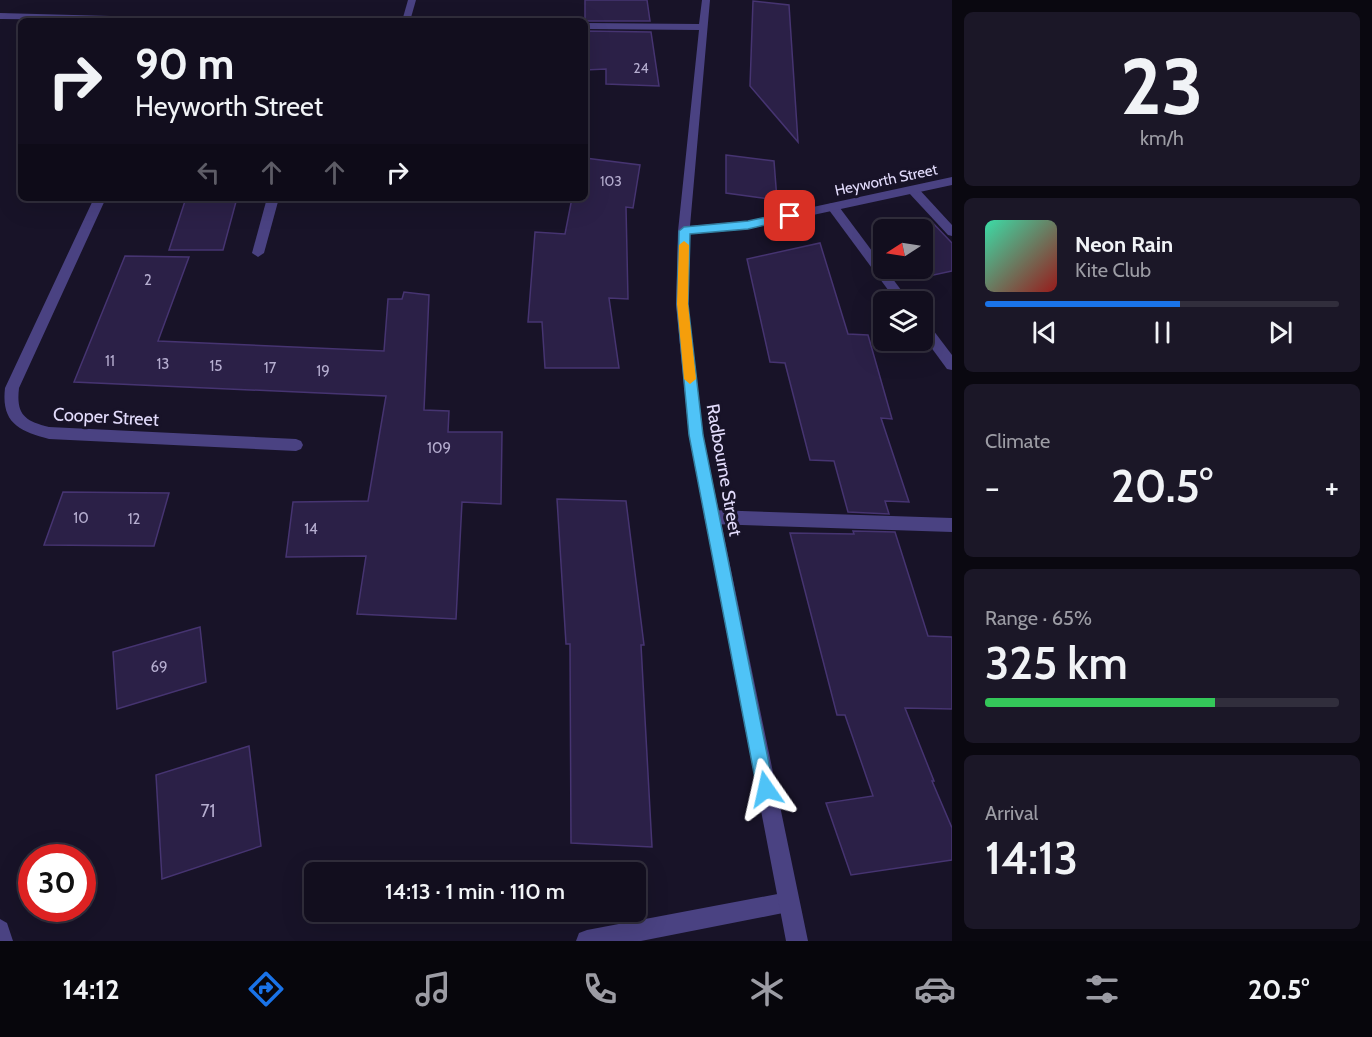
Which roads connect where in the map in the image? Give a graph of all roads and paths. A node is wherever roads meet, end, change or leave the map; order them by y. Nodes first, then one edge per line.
1 (412, 0) edge
2 (706, 0) edge
3 (0, 15) edge
4 (92, 18) edge
5 (407, 18) edge
6 (588, 26) edge
7 (704, 27) junction
8 (952, 181) edge
9 (913, 190) junction
10 (99, 201) edge
11 (272, 201) edge
12 (833, 207) junction
13 (684, 231) junction
14 (952, 232) edge
15 (258, 252) dead end
16 (896, 291) edge
17 (933, 339) edge
18 (952, 364) edge
19 (296, 445) dead end
20 (712, 517) junction
21 (952, 525) edge
22 (788, 902) junction
23 (0, 930) edge
24 (2, 941) edge
25 (587, 941) edge
26 (797, 941) edge

1 - 5 street
2 - 7 street, Radbourne Street
3 - 4 street
6 - 7 street
7 - 13 street, Radbourne Street
8 - 9 street, Heyworth Street
9 - 12 street, Heyworth Street
9 - 14 street
10 - 19 street, Cooper Street
11 - 15 street
12 - 13 street, Heyworth Street
12 - 16 street
13 - 20 street, Radbourne Street
17 - 18 street
20 - 21 street
20 - 22 street, Radbourne Street
22 - 25 street
22 - 26 street, Radbourne Street
23 - 24 street

